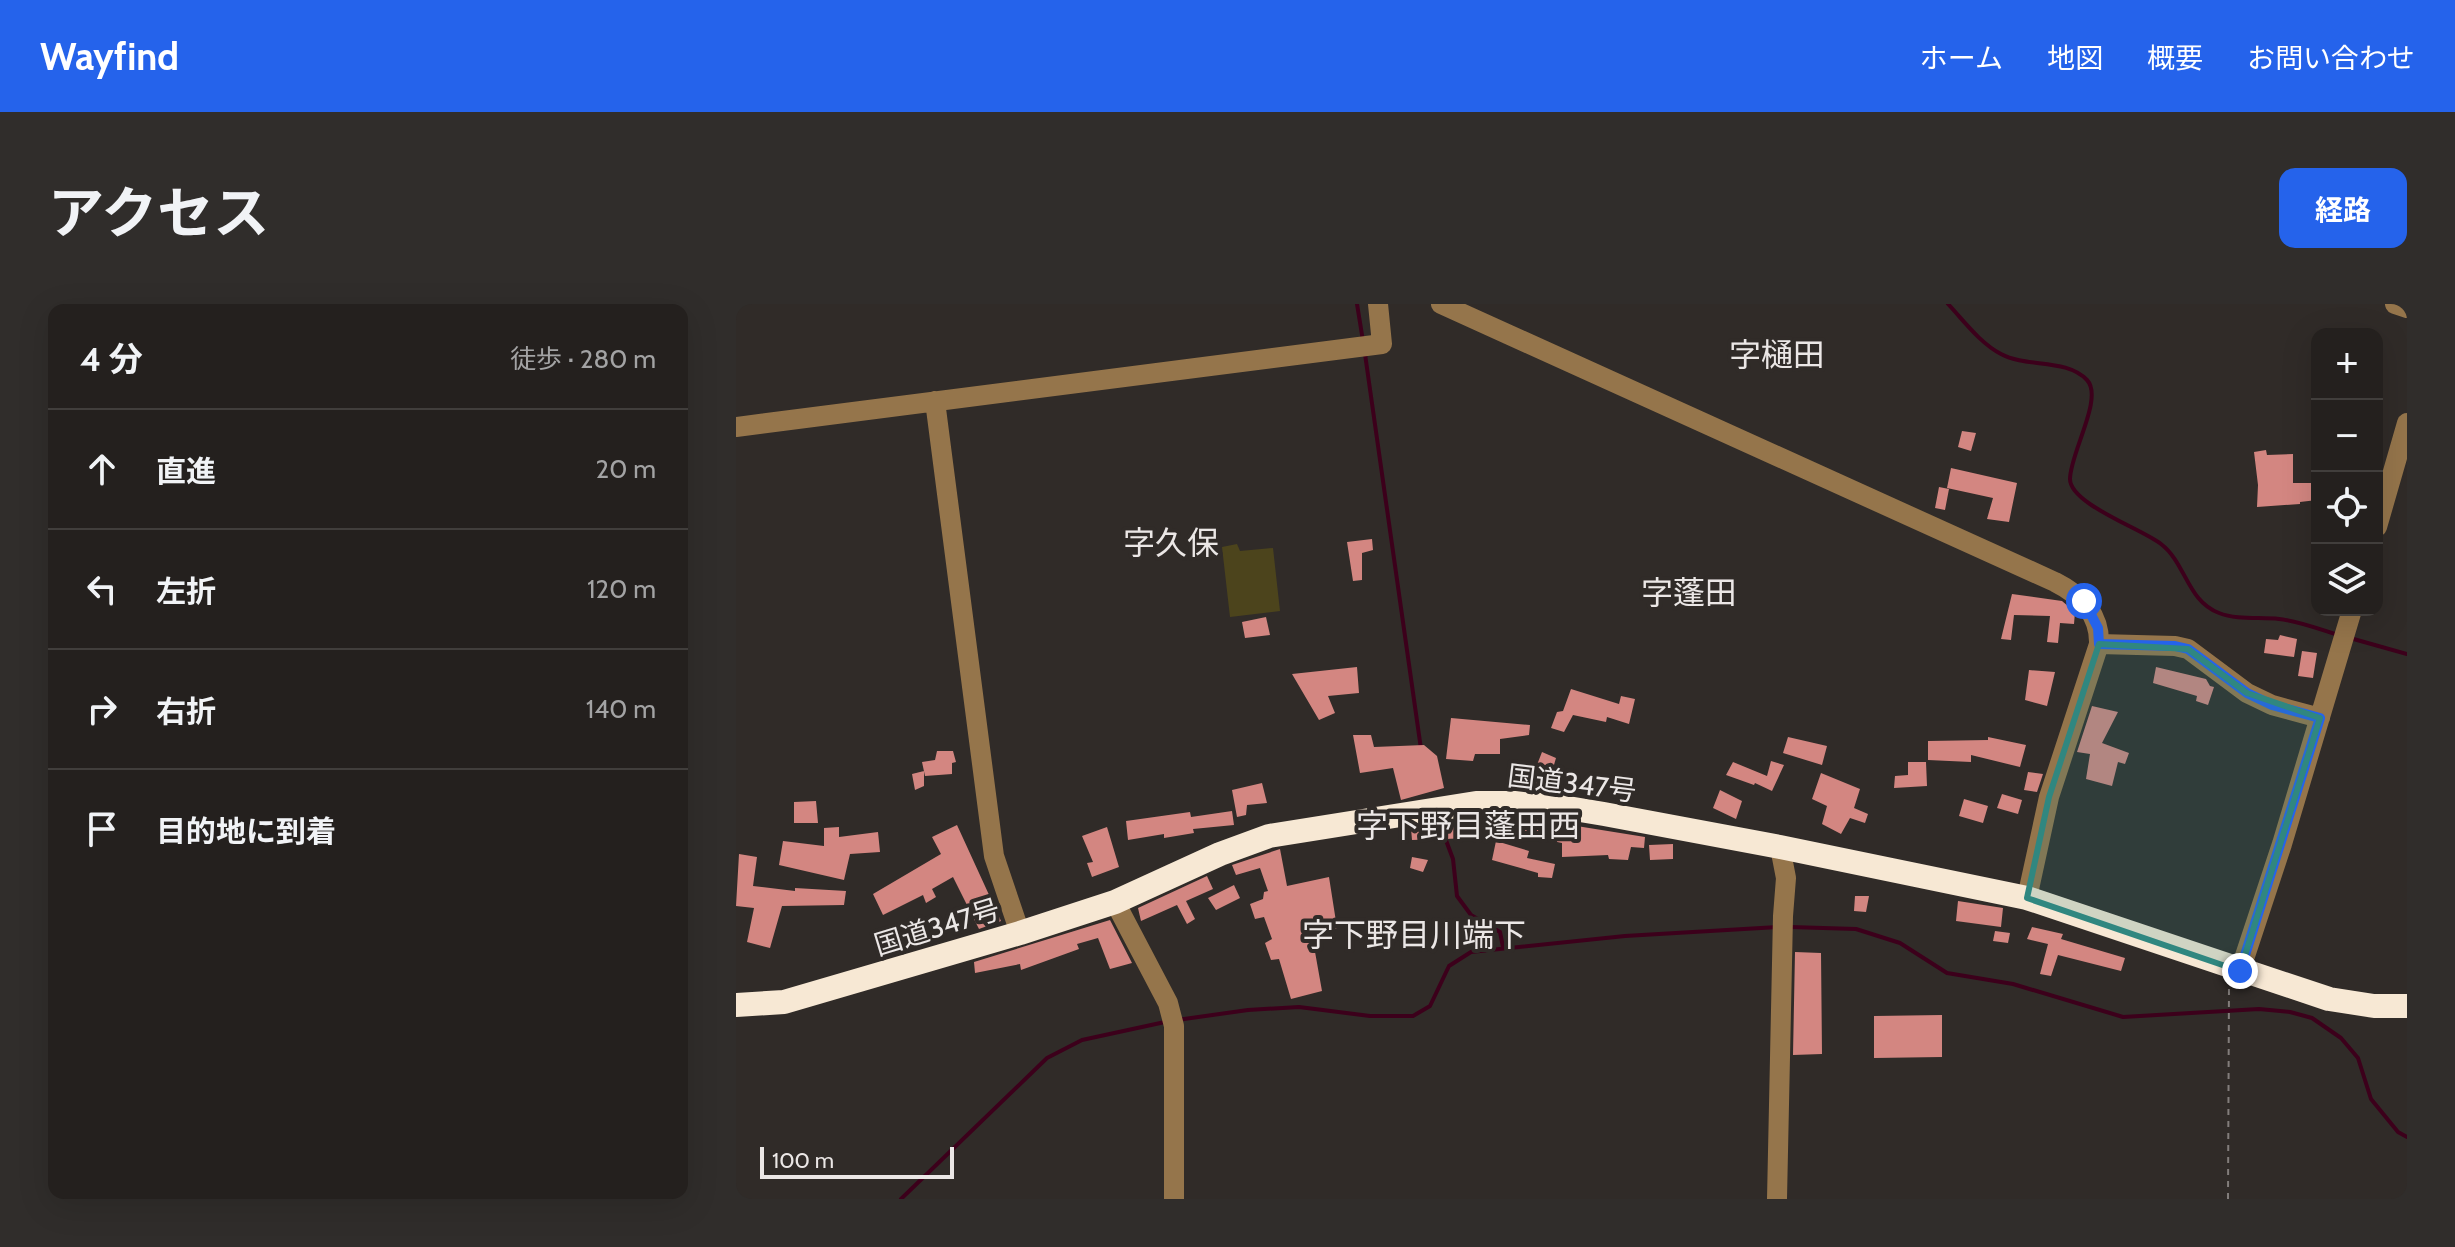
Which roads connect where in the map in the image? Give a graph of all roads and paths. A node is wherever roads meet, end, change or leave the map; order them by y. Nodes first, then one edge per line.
1 (1378, 304) edge
2 (1441, 304) edge
3 (2395, 304) edge
4 (2407, 308) edge
5 (935, 401) junction
6 (2407, 423) edge
7 (736, 427) edge
8 (2383, 506) edge
9 (2350, 616) edge
10 (2099, 644) junction
11 (2320, 718) junction
12 (1780, 847) junction
13 (2027, 898) junction
14 (1115, 902) junction
15 (1020, 933) junction
16 (2240, 971) junction
17 (2228, 1002) dead end
18 (736, 1005) edge
19 (2407, 1006) edge
20 (1174, 1199) edge
21 (1777, 1199) edge
22 (2228, 1199) edge

1 - 5 street
2 - 10 street
3 - 4 street
5 - 7 street
5 - 15 street
6 - 8 street
9 - 11 street
10 - 11 street
10 - 13 street
11 - 16 street
12 - 13 highway, 国道347号
12 - 14 highway, 国道347号
12 - 21 street
13 - 16 highway, 国道347号
14 - 15 highway, 国道347号
14 - 20 street
15 - 18 highway, 国道347号
16 - 19 highway, 国道347号
17 - 22 path

